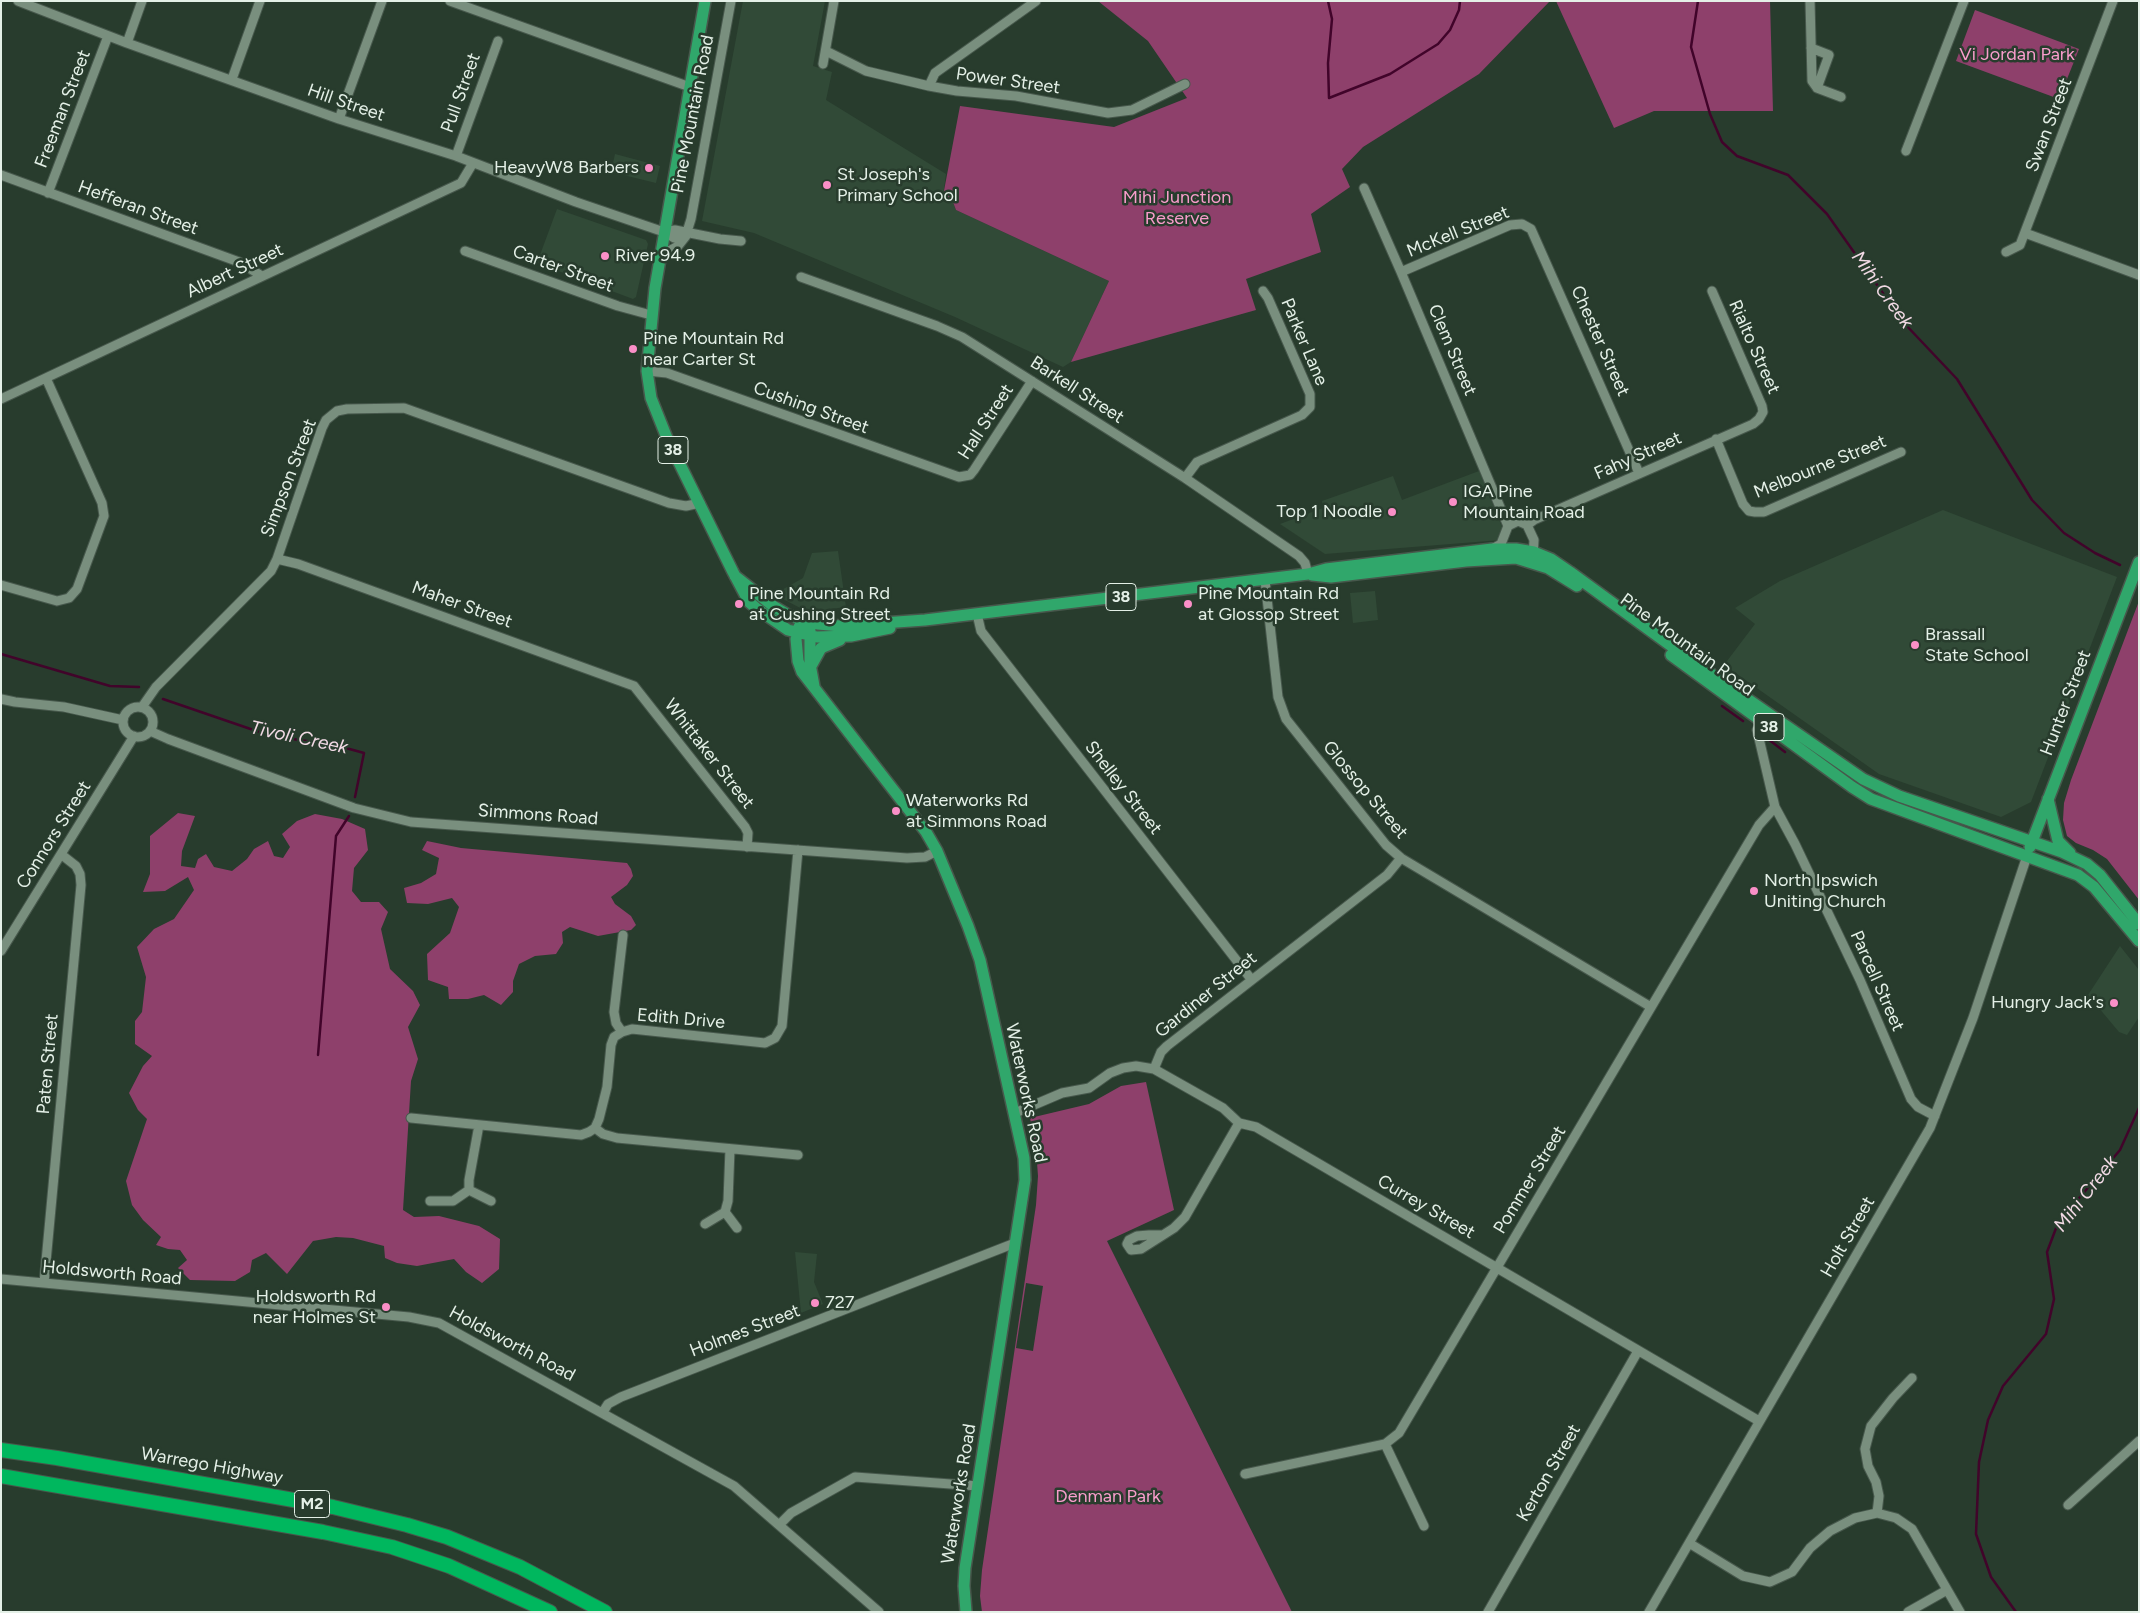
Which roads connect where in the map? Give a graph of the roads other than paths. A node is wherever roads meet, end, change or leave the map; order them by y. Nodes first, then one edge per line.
1 (18, 1) edge
2 (142, 1) edge
3 (260, 1) edge
4 (382, 1) edge
5 (450, 1) edge
6 (705, 1) edge
7 (731, 1) edge
8 (834, 1) edge
9 (1036, 1) edge
10 (1810, 1) edge
11 (1964, 1) edge
12 (2113, 1) edge
13 (108, 36) junction
14 (498, 41) dead end
15 (126, 43) junction
16 (1811, 48) junction
17 (826, 52) junction
18 (824, 64) dead end
19 (232, 79) junction
20 (1185, 84) dead end
21 (929, 86) junction
22 (690, 87) junction
23 (1818, 88) junction
24 (1841, 97) dead end
25 (339, 119) junction
26 (1906, 151) dead end
27 (456, 156) junction
28 (473, 163) junction
29 (1, 175) edge
30 (1364, 188) dead end
31 (48, 193) junction
32 (1526, 225) joint
33 (664, 232) junction
34 (687, 233) junction
35 (2025, 233) junction
36 (741, 241) dead end
37 (465, 251) dead end
38 (2006, 252) dead end
39 (660, 256) junction
40 (1401, 272) junction
41 (2139, 275) edge
42 (262, 276) junction
43 (801, 277) dead end
44 (1263, 291) dead end
45 (1712, 292) dead end
46 (651, 315) junction
47 (647, 371) junction
48 (46, 378) junction
49 (1032, 381) junction
50 (1, 399) edge
51 (1762, 415) joint
52 (1716, 439) junction
53 (1901, 452) dead end
54 (1639, 473) junction
55 (964, 476) joint
56 (1185, 478) junction
57 (700, 503) junction
58 (1527, 525) junction
59 (1508, 526) junction
60 (1505, 548) junction
61 (1533, 557) junction
62 (277, 559) junction
63 (2139, 562) edge
64 (1308, 574) junction
65 (736, 576) junction
66 (1265, 580) junction
67 (1, 585) edge
68 (977, 614) junction
69 (926, 620) junction
70 (806, 621) junction
71 (797, 633) junction
72 (810, 635) junction
73 (851, 636) junction
74 (810, 666) junction
75 (634, 686) joint
76 (814, 688) junction
77 (1, 699) edge
78 (142, 707) junction
79 (1764, 717) junction
80 (124, 720) junction
81 (150, 731) junction
82 (134, 736) junction
83 (2048, 799) junction
84 (1775, 807) junction
85 (2032, 842) junction
86 (747, 847) junction
87 (798, 850) junction
88 (937, 851) junction
89 (62, 855) junction
90 (2027, 856) junction
91 (1401, 858) junction
92 (2079, 859) junction
93 (2139, 924) edge
94 (623, 935) dead end
95 (2139, 941) edge
96 (1, 951) edge
97 (1251, 979) junction
98 (1651, 1008) junction
99 (622, 1032) junction
100 (1154, 1069) junction
101 (1015, 1113) junction
102 (1936, 1116) junction
103 (412, 1118) dead end
104 (1239, 1123) junction
105 (479, 1125) junction
106 (595, 1128) junction
107 (730, 1149) junction
108 (798, 1155) dead end
109 (469, 1190) junction
110 (430, 1201) dead end
111 (490, 1201) dead end
112 (725, 1212) junction
113 (705, 1224) dead end
114 (737, 1228) dead end
115 (1163, 1235) dead end
116 (1015, 1243) junction
117 (1497, 1268) junction
118 (1, 1279) edge
119 (44, 1283) junction
120 (1638, 1351) junction
121 (1912, 1378) dead end
122 (603, 1412) junction
123 (1759, 1421) junction
124 (2139, 1441) edge
125 (1385, 1444) junction
126 (1, 1450) edge
127 (1245, 1474) dead end
128 (1, 1476) edge
129 (978, 1486) junction
130 (2068, 1506) dead end
131 (1877, 1513) junction
132 (779, 1524) junction
133 (1424, 1526) dead end
134 (1689, 1542) junction
135 (1948, 1590) junction
136 (550, 1612) edge
137 (606, 1612) edge
138 (878, 1612) edge
139 (966, 1612) edge
140 (1488, 1612) edge
141 (1648, 1612) edge
142 (1908, 1612) edge
143 (1960, 1612) edge

1 - 13 street, Hill Street
2 - 15 street
3 - 19 street
4 - 25 street
5 - 22 street
6 - 22 main road, Pine Mountain Road / 38
7 - 34 street, Pine Mountain Road
8 - 17 street
9 - 21 street
10 - 16 street
11 - 26 street
12 - 35 street, Swan Street
13 - 15 street, Hill Street
13 - 31 street, Freeman Street
14 - 27 street, Pull Street
15 - 19 street, Hill Street
16 - 23 street
16 - 23 street
17 - 18 street
17 - 21 street, Power Street
19 - 25 street, Hill Street
20 - 21 street, Power Street
22 - 33 main road, Pine Mountain Road / 38
23 - 24 street
25 - 27 street, Hill Street
27 - 28 street, Hill Street
28 - 33 street, Hill Street
28 - 42 street, Albert Street
29 - 31 street, Hefferan Street
30 - 40 street, Clem Street
31 - 42 street, Hefferan Street
32 - 40 street, McKell Street
32 - 54 street, Chester Street
33 - 34 street
33 - 39 main road, Pine Mountain Road / 38
34 - 36 street
34 - 39 street
35 - 38 street, Swan Street
35 - 41 street
37 - 46 street, Carter Street
39 - 46 main road, Pine Mountain Road / 38
40 - 59 street, Clem Street
42 - 48 street, Albert Street
43 - 49 street, Barkell Street
44 - 56 street, Parker Lane
45 - 51 street, Rialto Street
46 - 47 main road, Pine Mountain Road / 38
47 - 55 street, Cushing Street
47 - 57 main road, Pine Mountain Road / 38
48 - 50 street, Albert Street
48 - 67 street
49 - 55 street, Hall Street
49 - 56 street, Barkell Street
51 - 52 street, Fahy Street
52 - 53 street, Melbourne Street
52 - 54 street, Fahy Street
54 - 58 street, Fahy Street
56 - 64 street, Barkell Street
57 - 62 street, Simpson Street
57 - 65 main road, Pine Mountain Road / 38
58 - 59 street
58 - 61 street
59 - 60 street
60 - 61 main road, Pine Mountain Road / 38
60 - 64 main road, Pine Mountain Road / 38
60 - 64 main road, Pine Mountain Road / 38
61 - 79 main road, Pine Mountain Road / 38
62 - 75 street, Maher Street
62 - 78 street, Simpson Street
63 - 83 main road, Hunter Street
64 - 66 main road, Pine Mountain Road / 38
65 - 70 main road, Pine Mountain Road / 38
65 - 71 main road, Pine Mountain Road / 38
66 - 68 main road, Pine Mountain Road / 38
66 - 91 street, Glossop Street
68 - 69 main road, Pine Mountain Road / 38
68 - 97 street, Shelley Street
69 - 70 main road, Pine Mountain Road / 38
69 - 73 main road, Pine Mountain Road / 38
70 - 71 main road
70 - 72 main road, Waterworks Road
71 - 72 main road, Pine Mountain Road / 38
71 - 76 main road, Waterworks Road
72 - 73 main road, Pine Mountain Road / 38
72 - 74 main road, Waterworks Road
73 - 74 main road
74 - 76 main road, Waterworks Road
75 - 86 street, Whittaker Street
76 - 88 main road, Waterworks Road
77 - 80 street
78 - 80 street
78 - 81 street
79 - 84 street, Parcell Street
79 - 85 main road, Pine Mountain Road / 38
79 - 90 main road, Pine Mountain Road / 38
80 - 82 street
81 - 82 street
81 - 86 street, Simmons Road
82 - 89 street, Connors Street
83 - 85 main road, Hunter Street
83 - 92 main road
84 - 98 street, Pommer Street
84 - 102 street, Parcell Street
85 - 90 main road, Hunter Street
85 - 92 main road, Pine Mountain Road / 38
86 - 87 street, Simmons Road
87 - 88 street, Simmons Road
87 - 99 street, Edith Drive
88 - 101 main road, Waterworks Road
89 - 96 street, Connors Street
89 - 119 street, Paten Street
90 - 95 main road, Pine Mountain Road / 38
90 - 102 street, Holt Street
91 - 97 street, Gardiner Street
91 - 98 street, Glossop Street
92 - 93 main road, Pine Mountain Road / 38
94 - 99 street
97 - 100 street, Gardiner Street
98 - 117 street, Pommer Street
99 - 106 street, Edith Drive
100 - 101 street
100 - 104 street, Currey Street
101 - 116 main road, Waterworks Road
102 - 123 street, Holt Street
103 - 105 street
104 - 115 street
104 - 117 street, Currey Street
105 - 106 street
105 - 109 street
106 - 107 street
107 - 108 street
107 - 112 street
109 - 110 street
109 - 111 street
112 - 113 street
112 - 114 street
116 - 122 street, Holmes Street
116 - 129 main road, Waterworks Road
117 - 120 street, Currey Street
117 - 125 street, Pommer Street
118 - 119 street, Holdsworth Road
119 - 122 street, Holdsworth Road
120 - 123 street, Currey Street
120 - 140 street, Kerton Street
121 - 131 street
122 - 132 street, Holdsworth Road
123 - 134 street, Holt Street
124 - 130 street
125 - 127 street
125 - 133 street
126 - 137 highway, Warrego Highway / M2
128 - 136 highway, M2
129 - 132 street
129 - 139 main road, Waterworks Road
131 - 134 street
131 - 135 street
132 - 138 street, Holdsworth Road
134 - 141 street, Holt Street
135 - 142 street
135 - 143 street

